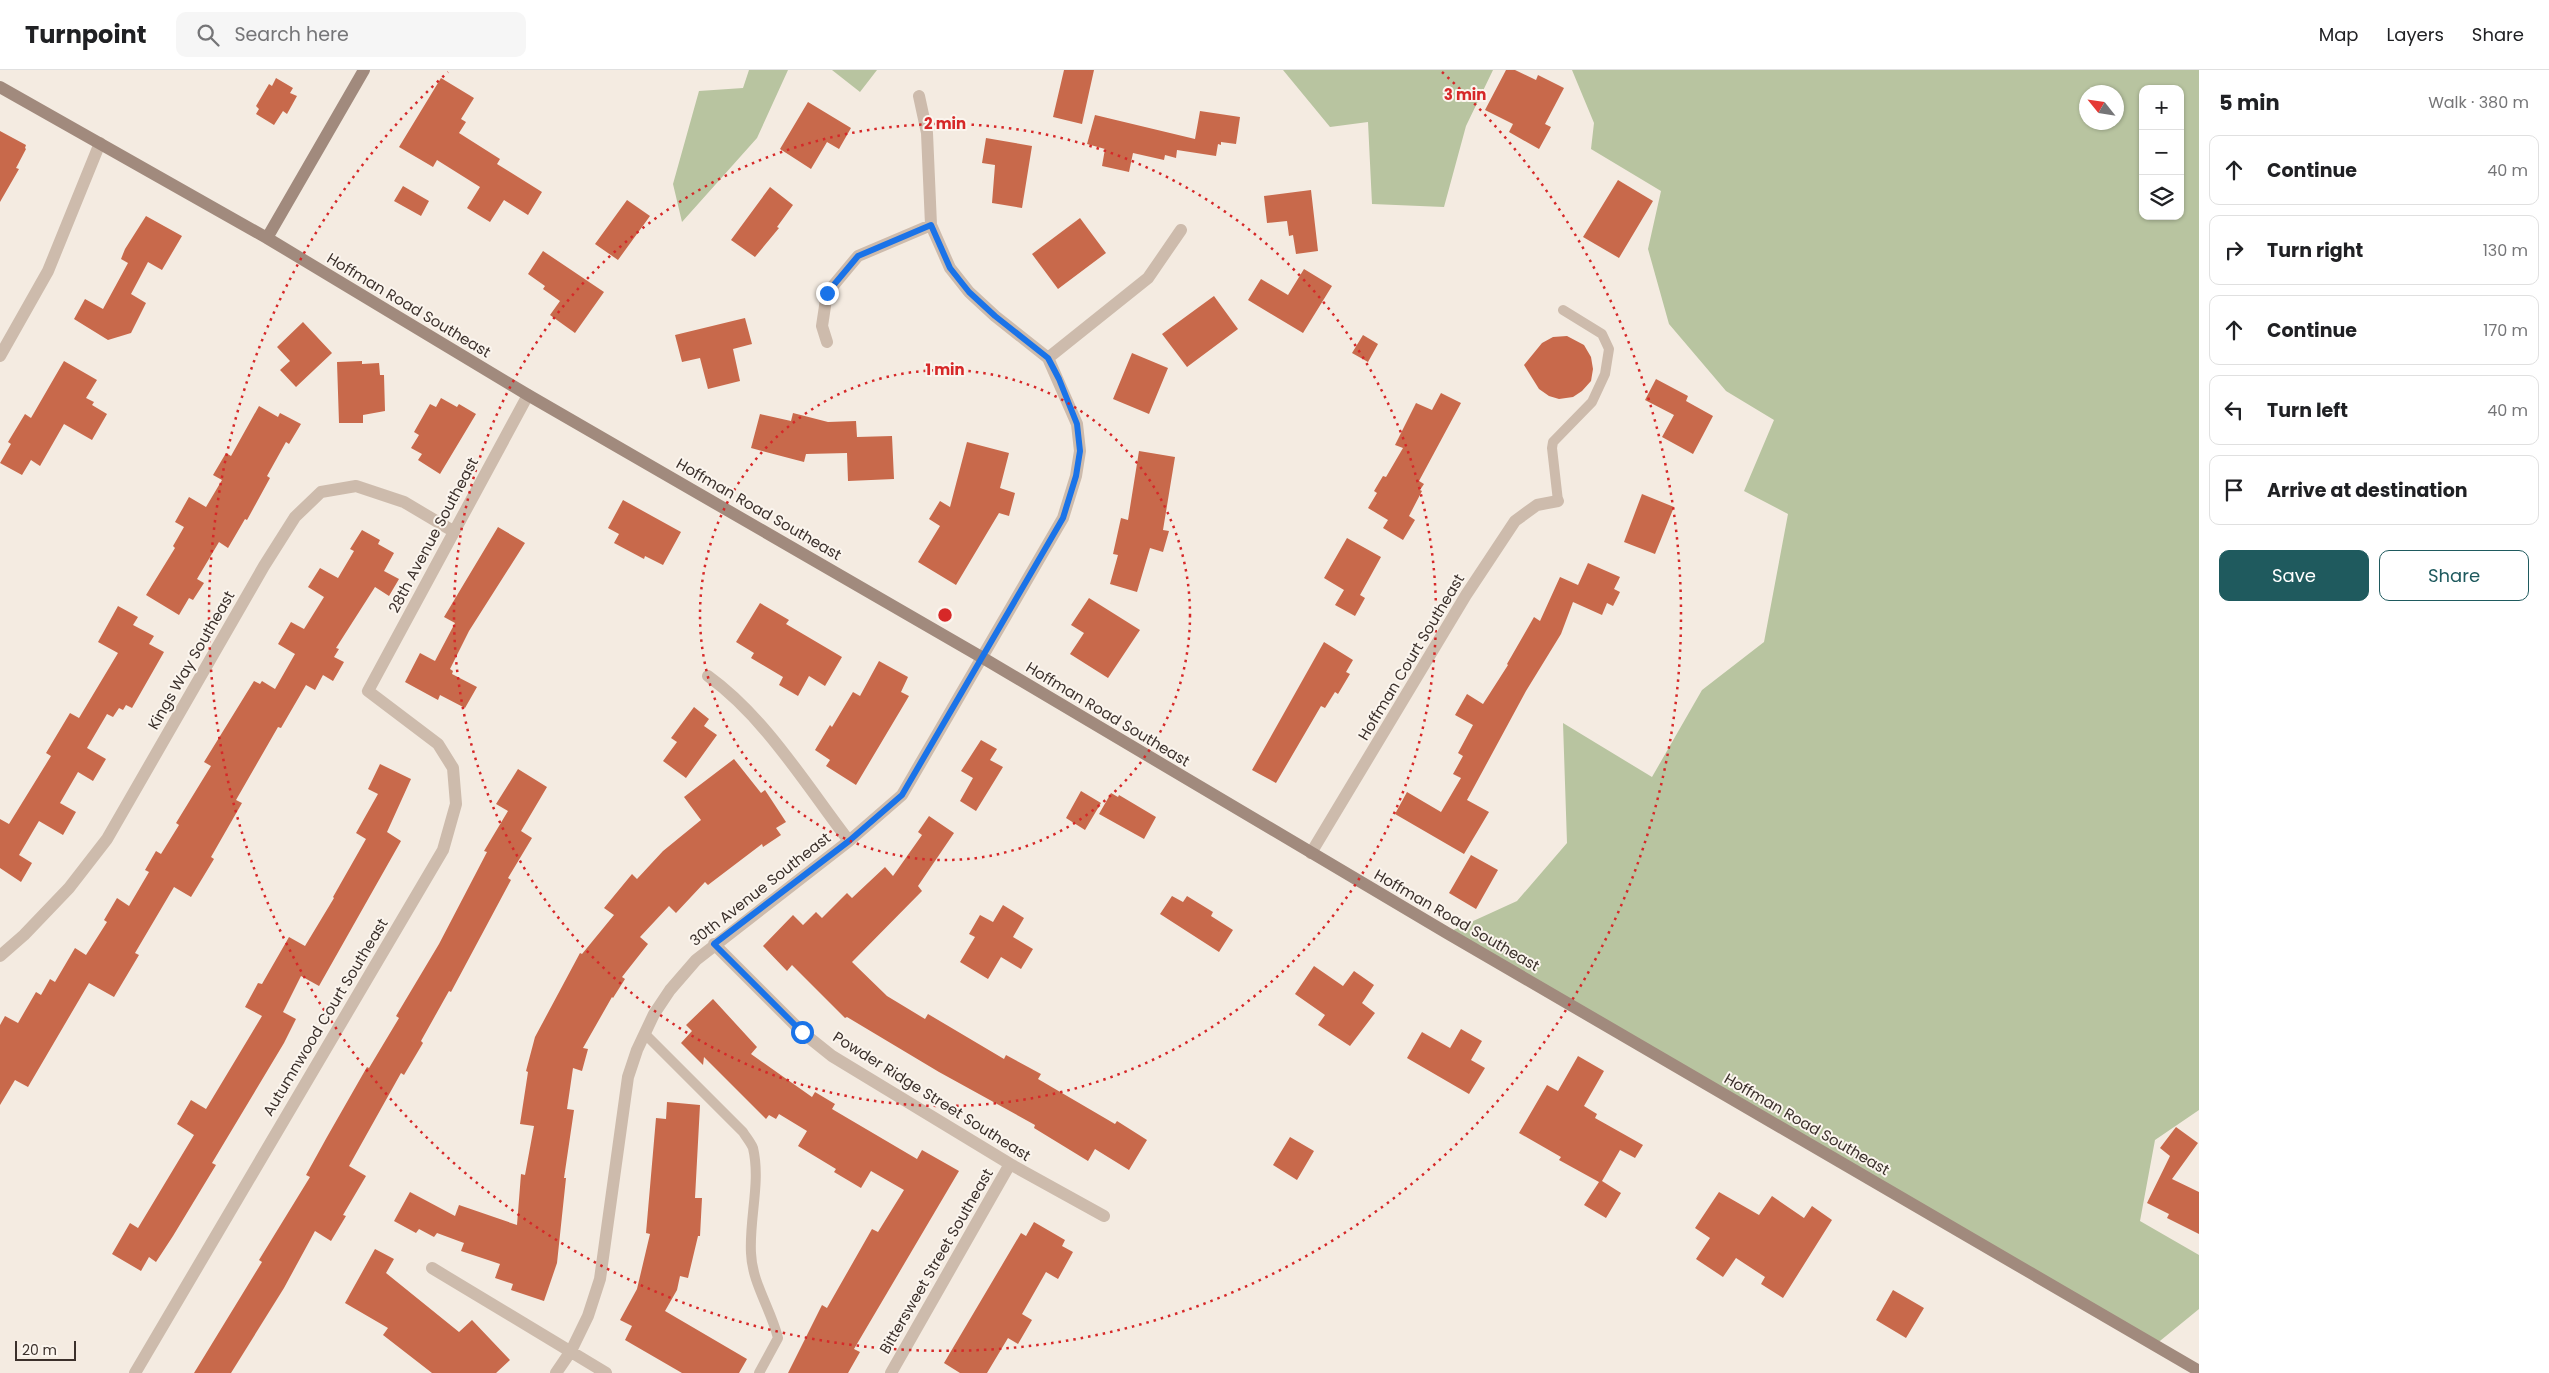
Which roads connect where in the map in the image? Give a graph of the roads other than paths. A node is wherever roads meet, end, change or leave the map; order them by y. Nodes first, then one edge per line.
1 (364, 70) edge
2 (0, 87) edge
3 (919, 96) dead end
4 (100, 143) junction
5 (931, 225) junction
6 (1181, 230) dead end
7 (266, 238) junction
8 (1563, 310) dead end
9 (827, 342) dead end
10 (0, 356) edge
11 (1048, 358) junction
12 (528, 395) junction
13 (1558, 501) joint
14 (453, 531) junction
15 (983, 658) junction
16 (708, 676) dead end
17 (368, 691) joint
18 (849, 841) junction
19 (1311, 853) junction
20 (714, 944) junction
21 (0, 956) edge
22 (645, 1034) junction
23 (1010, 1164) junction
24 (1104, 1216) dead end
25 (432, 1268) dead end
26 (571, 1351) junction
27 (2199, 1371) edge
28 (135, 1373) edge
29 (556, 1373) edge
30 (606, 1373) edge
31 (759, 1373) edge
32 (891, 1373) edge

1 - 7 street
2 - 4 street, Hoffman Road Southeast
3 - 5 street
4 - 7 street, Hoffman Road Southeast
4 - 10 street
5 - 9 street
5 - 11 street
6 - 11 street
7 - 12 street, Hoffman Road Southeast
8 - 13 lane
11 - 15 street, 30th Avenue Southeast
12 - 14 street, 28th Avenue Southeast
12 - 15 street, Hoffman Road Southeast
13 - 19 street, Hoffman Court Southeast
14 - 17 street, 28th Avenue Southeast
14 - 21 street, Kings Way Southeast
15 - 18 street, 30th Avenue Southeast
15 - 19 street, Hoffman Road Southeast
16 - 18 street
17 - 28 street, Autumnwood Court Southeast
18 - 20 street, 30th Avenue Southeast
19 - 27 street, Hoffman Road Southeast
20 - 22 street, 30th Avenue Southeast
20 - 23 street, Powder Ridge Street Southeast
22 - 26 street, 30th Avenue Southeast
22 - 31 lane
23 - 24 street, Powder Ridge Street Southeast
23 - 32 street, Bittersweet Street Southeast
25 - 26 street
26 - 29 street, 30th Avenue Southeast
26 - 30 street

